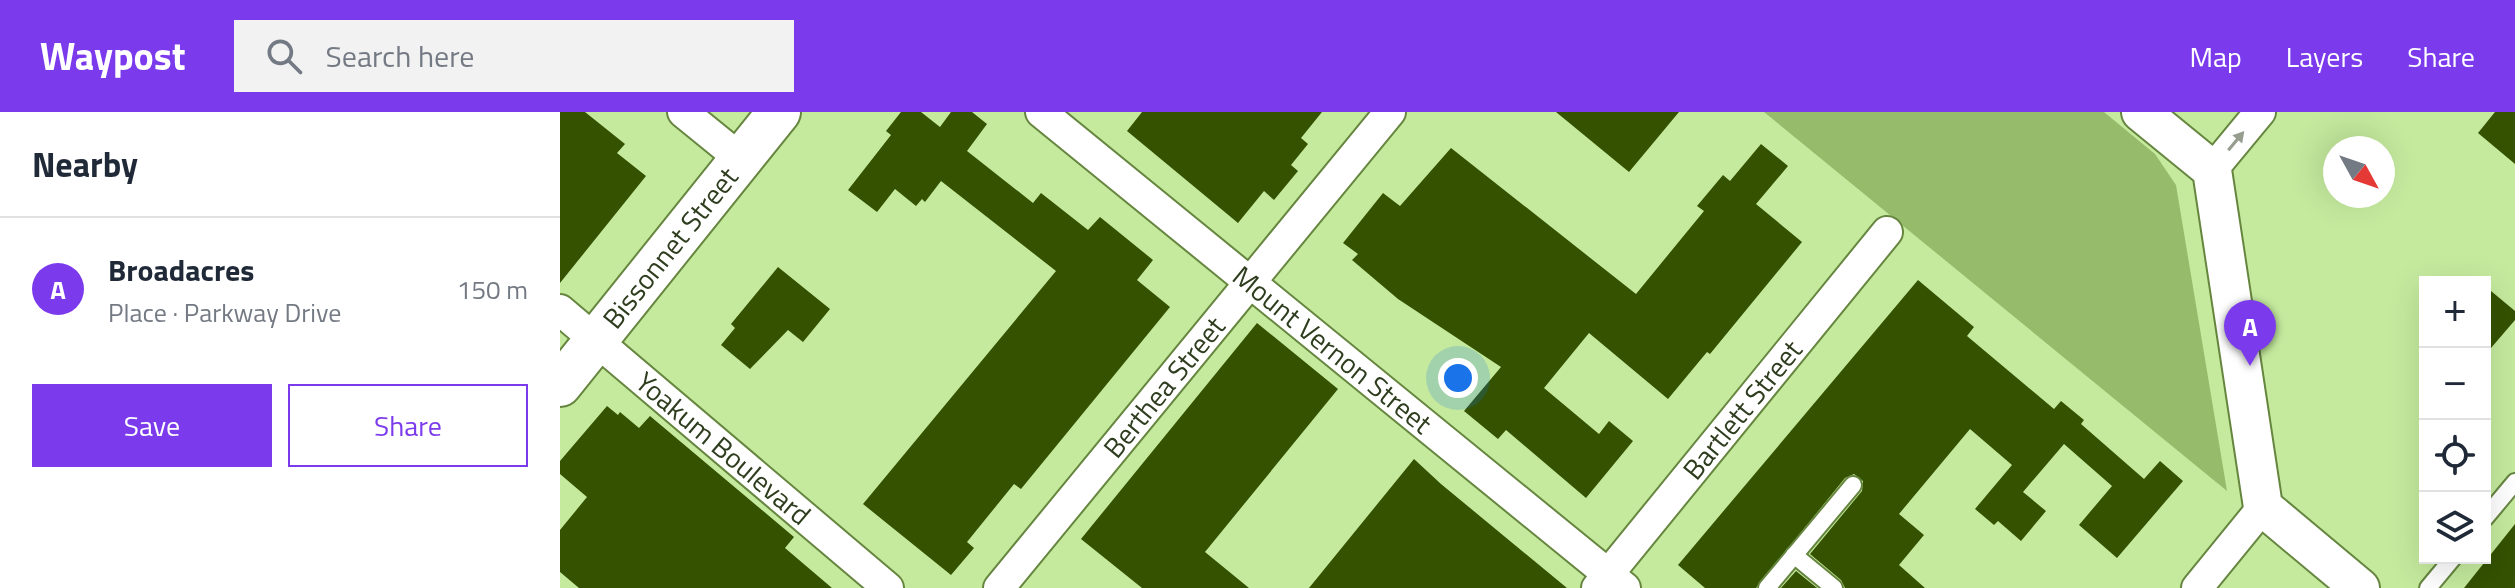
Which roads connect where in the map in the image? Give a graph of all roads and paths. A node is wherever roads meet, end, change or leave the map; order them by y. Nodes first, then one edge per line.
1 (683, 112) edge
2 (779, 112) edge
3 (1041, 112) edge
4 (1390, 112) edge
5 (2260, 112) edge
6 (2147, 114) edge
7 (742, 160) junction
8 (2212, 170) junction
9 (1887, 232) dead end
10 (1250, 283) junction
11 (560, 310) edge
12 (596, 341) junction
13 (560, 385) edge
14 (2515, 482) edge
15 (1853, 485) dead end
16 (2263, 507) junction
17 (2491, 511) edge
18 (1794, 555) junction
19 (2448, 564) edge
20 (1610, 583) edge
21 (888, 588) edge
22 (999, 588) edge
23 (1767, 588) edge
24 (1834, 588) edge
25 (2197, 588) edge
26 (2360, 588) edge
27 (2428, 588) edge

1 - 7 street
2 - 7 main road, Bissonnet Street
3 - 10 street, Mount Vernon Street
4 - 10 street, Berthea Street
8 -> 5 street
6 - 8 street
7 - 12 main road, Bissonnet Street
8 - 16 street
9 - 20 street, Bartlett Street
10 - 20 street, Mount Vernon Street
10 - 22 street, Berthea Street
11 - 12 street, Yoakum Boulevard
12 - 13 main road, Bissonnet Street
12 - 21 street, Yoakum Boulevard
14 - 17 lane
15 - 18 lane
16 - 25 street
16 - 26 street
18 - 23 lane
18 - 24 lane
19 - 27 lane

